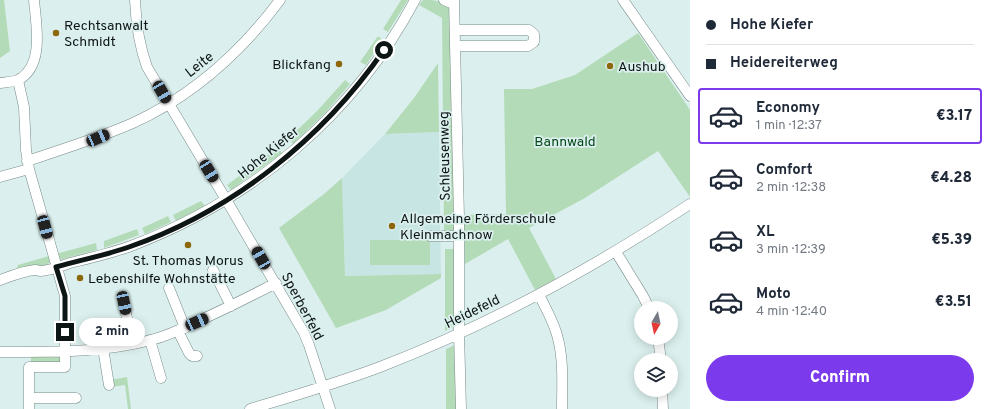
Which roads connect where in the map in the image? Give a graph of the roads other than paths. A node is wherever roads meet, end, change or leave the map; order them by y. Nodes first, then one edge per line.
1 (34, 0) edge
2 (280, 0) edge
3 (415, 0) edge
4 (444, 0) edge
5 (623, 0) edge
6 (137, 1) edge
7 (454, 2) edge
8 (455, 30) junction
9 (455, 46) junction
10 (18, 80) junction
11 (0, 84) edge
12 (690, 96) edge
13 (169, 104) junction
14 (28, 165) junction
15 (0, 177) edge
16 (227, 200) junction
17 (690, 205) edge
18 (430, 236) dead end
19 (459, 236) junction
20 (616, 252) junction
21 (56, 267) junction
22 (213, 270) dead end
23 (40, 271) junction
24 (0, 280) edge
25 (276, 283) junction
26 (0, 284) edge
27 (169, 288) dead end
28 (539, 295) junction
29 (646, 301) edge
30 (124, 303) dead end
31 (231, 306) junction
32 (181, 329) junction
33 (459, 333) junction
34 (150, 340) junction
35 (132, 344) junction
36 (103, 348) junction
37 (0, 352) edge
38 (29, 352) junction
39 (65, 352) junction
40 (197, 356) dead end
41 (29, 367) junction
42 (161, 378) dead end
43 (109, 386) dead end
44 (323, 387) junction
45 (662, 397) edge
46 (29, 398) junction
47 (76, 398) dead end
48 (29, 409) edge
49 (250, 409) edge
50 (330, 409) edge
51 (461, 409) edge
52 (562, 409) edge
53 (663, 409) edge

1 - 10 street
2 - 13 street, Leite
3 - 16 street, Hohe Kiefer
4 - 7 street, Schleusenweg
5 - 12 street
6 - 13 street, Sperberfeld
7 - 8 street, Schleusenweg
8 - 9 street, Schleusenweg
8 - 9 street
9 - 19 street, Schleusenweg
10 - 11 street
10 - 14 street
13 - 14 street, Leite
13 - 16 street, Sperberfeld
14 - 15 street, Leite
14 - 21 street
16 - 21 street, Hohe Kiefer
16 - 25 street, Sperberfeld
17 - 20 street, Heidefeld
18 - 19 street
19 - 33 street, Schleusenweg
20 - 28 street, Heidefeld
20 - 29 street
21 - 23 street, Hohe Kiefer
21 - 39 street
22 - 31 street
23 - 24 street, Hohe Kiefer
23 - 26 street, Hohe Kiefer
25 - 31 street
25 - 44 street, Sperberfeld
27 - 32 street
28 - 33 street, Heidefeld
28 - 52 street
30 - 35 street
31 - 32 street
32 - 34 street
32 - 40 street
33 - 44 street, Heidefeld
33 - 51 street, Schleusenweg
34 - 35 street
34 - 42 street
35 - 36 street
36 - 39 street
36 - 43 street
37 - 38 street
38 - 39 street
38 - 41 street
39 - 41 street
41 - 46 street
44 - 49 street, Heidefeld
44 - 50 street, Sperberfeld
45 - 53 street
46 - 47 street
46 - 48 street

